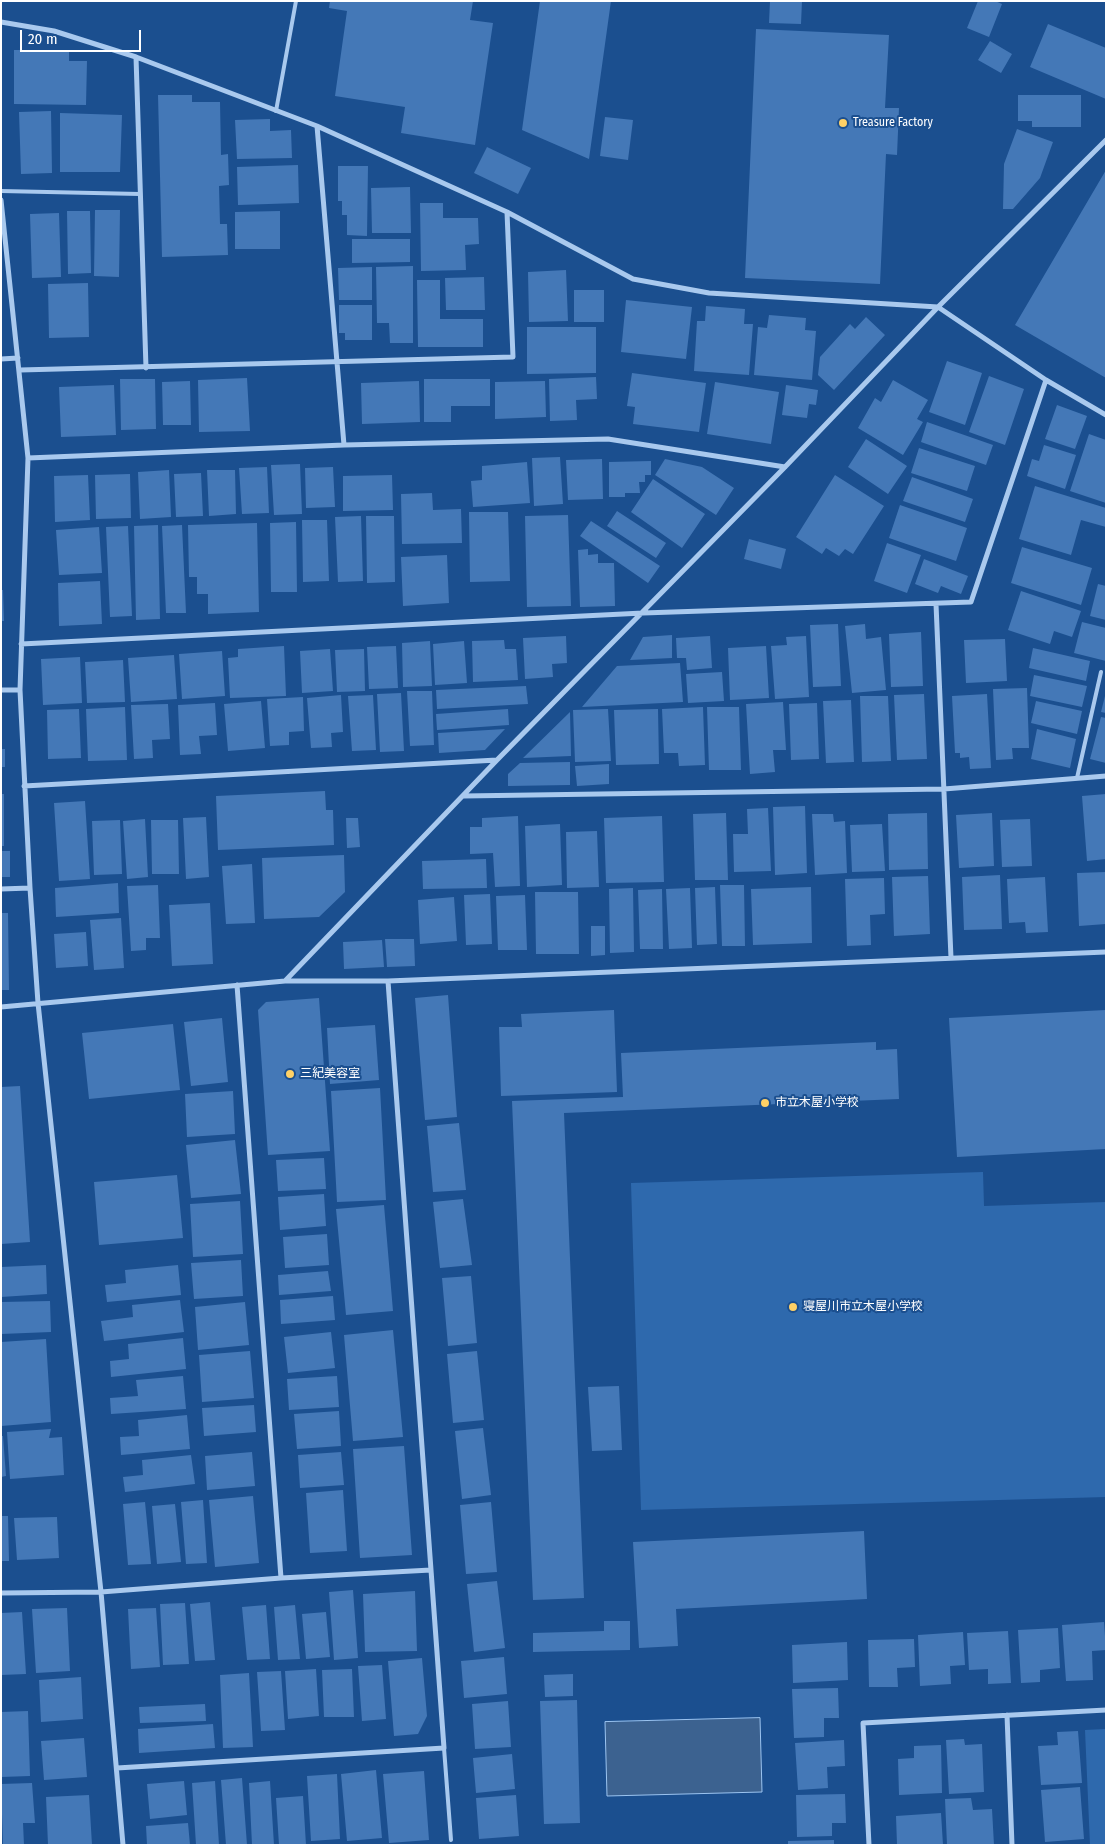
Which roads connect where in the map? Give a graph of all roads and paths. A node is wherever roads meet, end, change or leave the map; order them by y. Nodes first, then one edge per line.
1 (296, 1) edge
2 (1, 22) edge
3 (136, 57) junction
4 (276, 111) junction
5 (317, 126) junction
6 (1106, 140) edge
7 (1, 191) edge
8 (140, 194) junction
9 (1, 200) edge
10 (508, 212) junction
11 (938, 307) junction
12 (18, 358) junction
13 (1, 359) edge
14 (336, 362) junction
15 (146, 368) junction
16 (20, 370) junction
17 (1046, 380) junction
18 (1106, 415) edge
19 (344, 445) junction
20 (28, 458) junction
21 (786, 467) junction
22 (936, 604) junction
23 (643, 613) junction
24 (21, 644) junction
25 (1101, 672) dead end
26 (1, 690) edge
27 (20, 690) junction
28 (497, 760) junction
29 (1106, 776) edge
30 (1077, 778) junction
31 (24, 786) junction
32 (944, 789) junction
33 (463, 796) junction
34 (30, 888) junction
35 (1, 889) edge
36 (1106, 952) edge
37 (951, 958) junction
38 (284, 981) junction
39 (388, 981) junction
40 (237, 985) junction
41 (38, 1003) junction
42 (1, 1007) edge
43 (431, 1570) junction
44 (281, 1578) junction
45 (101, 1592) junction
46 (1, 1593) edge
47 (1106, 1710) edge
48 (1007, 1715) junction
49 (444, 1748) junction
50 (117, 1768) junction
51 (451, 1840) dead end
52 (123, 1845) edge
53 (869, 1845) edge
54 (1012, 1845) edge

1 - 4 lane
2 - 3 street
3 - 4 street
3 - 8 street
4 - 5 street
5 - 10 street
5 - 14 street
6 - 11 street
7 - 8 lane
8 - 15 street
9 - 12 street
10 - 11 street
10 - 14 street
11 - 17 street
11 - 21 street
12 - 13 street
12 - 16 street
14 - 15 street
14 - 19 street
15 - 16 street
16 - 20 street
17 - 18 street
17 - 22 street
19 - 20 street
19 - 21 street
20 - 24 street
21 - 23 street
22 - 23 street
22 - 32 street
23 - 24 street
23 - 28 street
24 - 27 street
25 - 30 lane
26 - 27 street
27 - 31 street
28 - 31 street
28 - 33 street
29 - 30 street
30 - 32 street
31 - 34 street
32 - 33 street
32 - 37 street
33 - 38 street
34 - 35 street
34 - 41 street
36 - 37 street
37 - 39 street
38 - 39 street
38 - 40 street
39 - 43 street
40 - 41 street
40 - 44 street
41 - 42 street
41 - 45 street
43 - 44 street
43 - 49 street
44 - 45 street
45 - 46 street
45 - 50 street
47 - 48 street
48 - 53 street
48 - 54 street
49 - 50 street
49 - 51 lane
50 - 52 street

